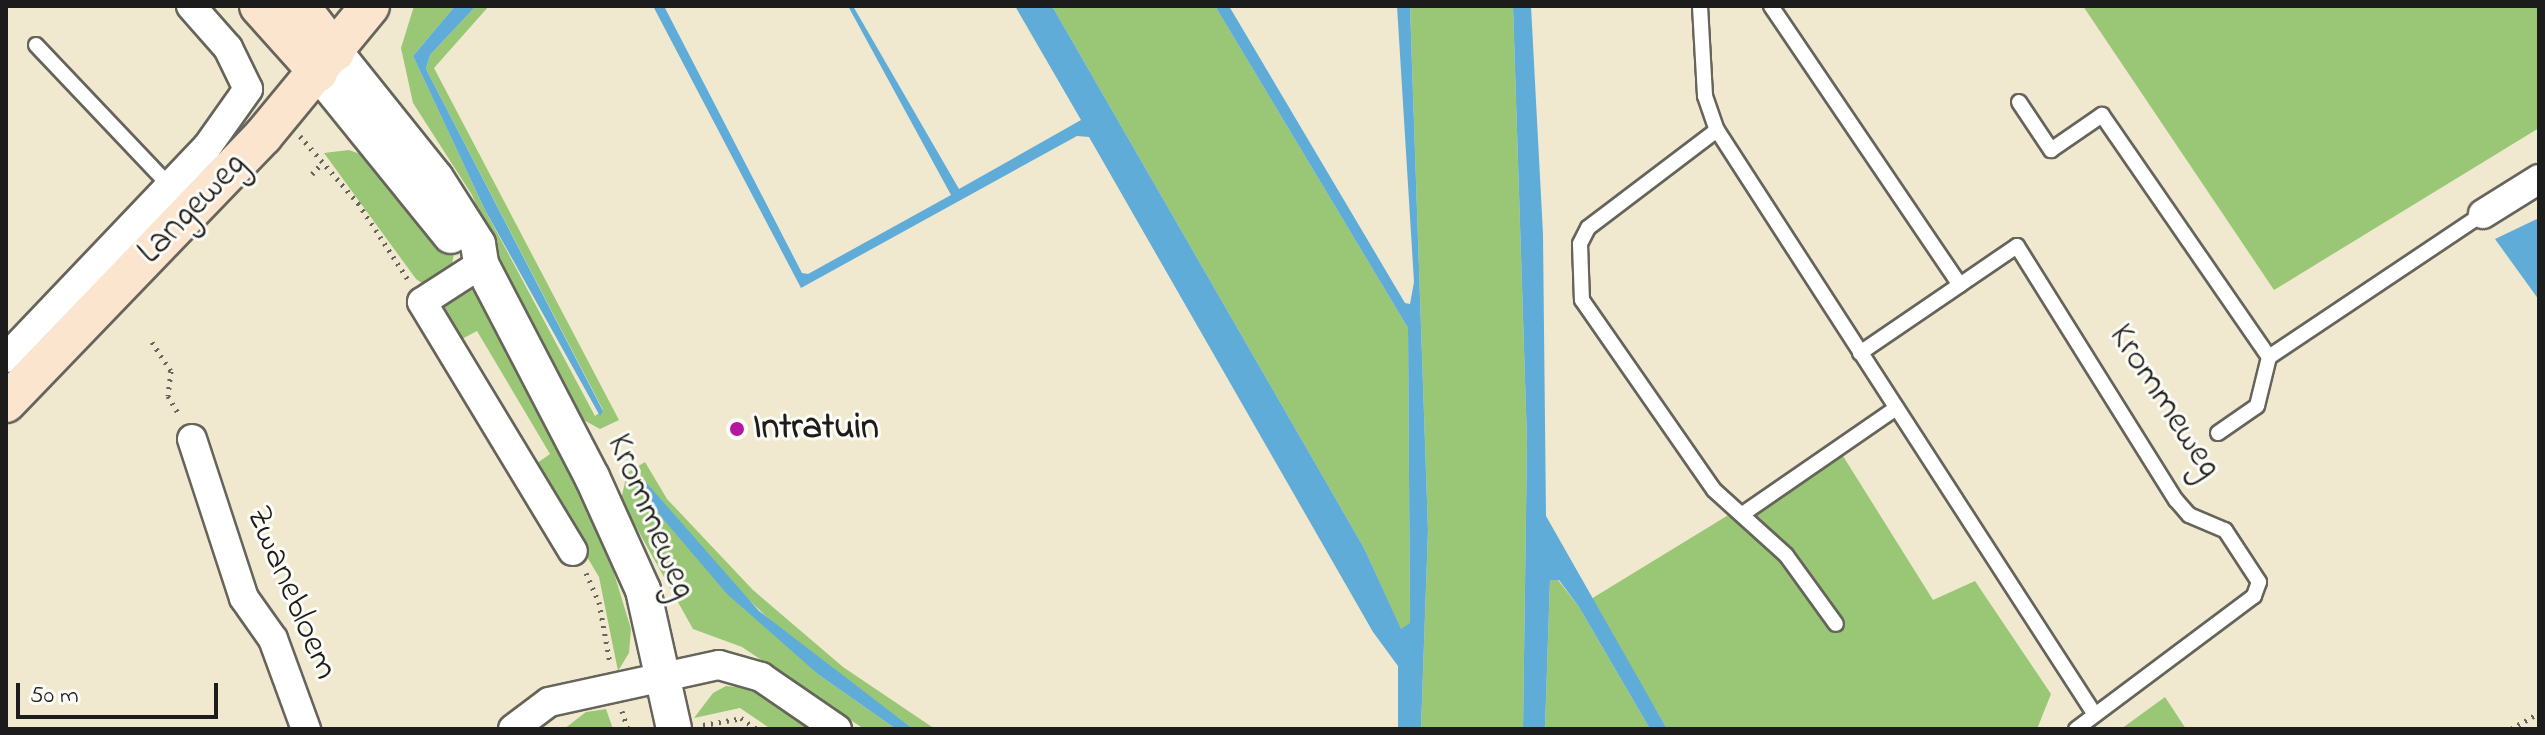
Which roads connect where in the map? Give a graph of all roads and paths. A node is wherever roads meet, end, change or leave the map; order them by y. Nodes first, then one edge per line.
1 (191, 6) edge
2 (259, 6) edge
3 (300, 6) edge
4 (370, 6) edge
5 (1700, 6) edge
6 (1771, 6) edge
7 (36, 45) dead end
8 (327, 62) junction
9 (2019, 102) dead end
10 (280, 115) junction
11 (1717, 130) junction
12 (323, 162) junction
13 (312, 174) dead end
14 (2539, 179) edge
15 (170, 186) junction
16 (2483, 214) joint
17 (481, 264) junction
18 (1960, 285) junction
19 (422, 302) junction
20 (152, 342) dead end
21 (1860, 353) junction
22 (2269, 357) junction
23 (6, 358) edge
24 (6, 403) edge
25 (1896, 408) junction
26 (2218, 433) dead end
27 (192, 439) joint
28 (1744, 513) junction
29 (573, 551) joint
30 (1836, 624) dead end
31 (664, 678) junction
32 (615, 687) junction
33 (2539, 713) edge
34 (2095, 715) junction
35 (306, 729) edge
36 (513, 729) edge
37 (674, 729) edge
38 (686, 729) edge
39 (757, 729) edge
40 (837, 729) edge
41 (2076, 729) edge
42 (2511, 729) edge

1 - 15 street, Langeweg
2 - 8 main road
3 - 8 main road
4 - 8 main road, Langeweg
5 - 11 lane
6 - 18 lane
7 - 15 lane
8 - 10 main road, Langeweg
8 - 17 street, Krommeweg
9 - 22 lane
10 - 12 path
10 - 24 main road, Langeweg
11 - 21 lane
11 - 28 lane
12 - 13 path
12 - 19 path
14 - 16 street
15 - 23 street, Langeweg
16 - 22 lane
17 - 19 street
17 - 31 street, Krommeweg
18 - 21 lane, Krommeweg
18 - 34 lane, Krommeweg
19 - 29 street
20 - 27 path
21 - 25 lane
22 - 26 lane
25 - 28 lane
25 - 34 lane
27 - 35 street, Zwanebloem
28 - 30 lane
29 - 32 path
31 - 32 street
31 - 37 street, Krommeweg
31 - 40 street
32 - 36 street
33 - 42 path
34 - 41 lane, Krommeweg
38 - 39 path

